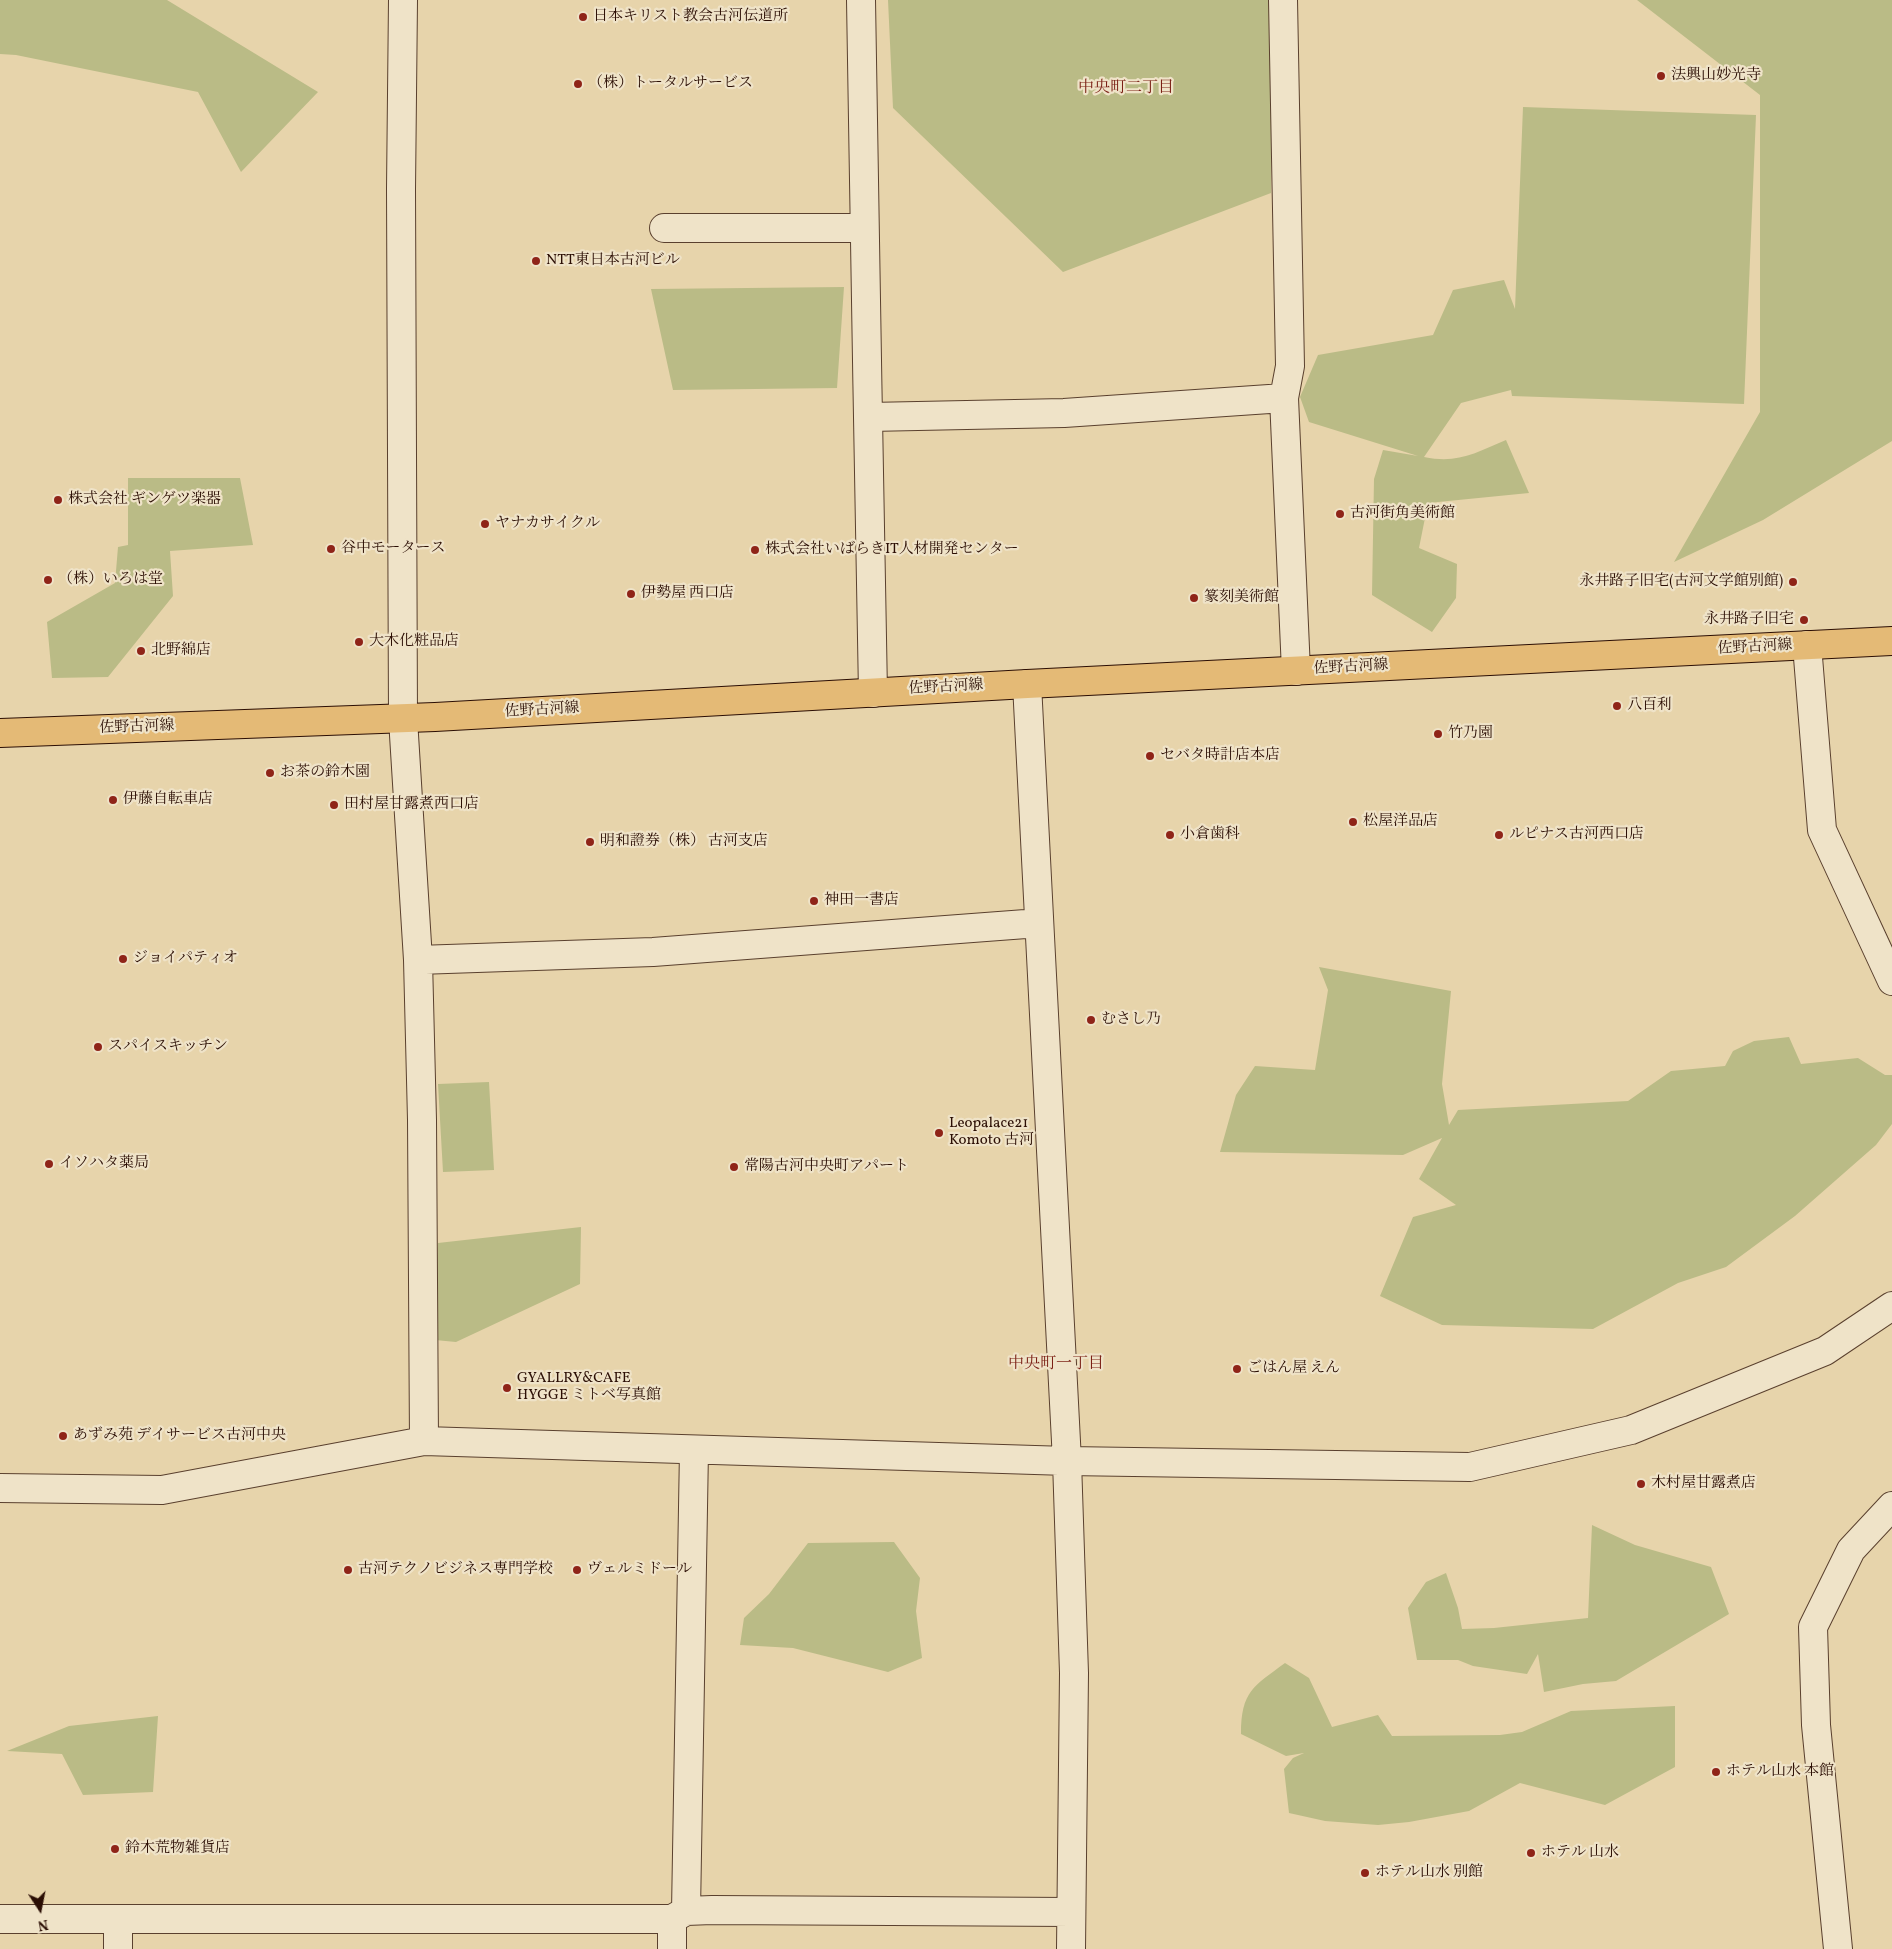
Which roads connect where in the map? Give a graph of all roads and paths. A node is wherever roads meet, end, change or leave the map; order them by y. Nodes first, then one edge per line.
1 (403, 0) edge
2 (861, 0) edge
3 (1282, 0) edge
4 (664, 228) dead end
5 (863, 228) junction
6 (1284, 398) junction
7 (869, 417) junction
8 (1892, 641) edge
9 (1807, 645) junction
10 (1296, 671) junction
11 (1027, 684) junction
12 (873, 693) junction
13 (403, 718) junction
14 (0, 733) edge
15 (1039, 923) junction
16 (418, 960) junction
17 (1892, 981) edge
18 (1892, 1306) edge
19 (424, 1441) junction
20 (694, 1450) junction
21 (1067, 1461) junction
22 (0, 1488) edge
23 (1892, 1506) edge
24 (1071, 1912) junction
25 (679, 1915) junction
26 (0, 1919) edge
27 (118, 1920) junction
28 (118, 1949) edge
29 (672, 1949) edge
30 (1071, 1949) edge
31 (1838, 1949) edge

1 - 13 street
2 - 5 street
3 - 6 street
4 - 5 street
5 - 7 street
6 - 7 street
6 - 10 street
7 - 12 street
8 - 9 main road, 佐野古河線
9 - 10 main road, 佐野古河線
9 - 17 street
10 - 11 main road, 佐野古河線
11 - 12 main road, 佐野古河線
11 - 15 street
12 - 13 main road, 佐野古河線
13 - 14 main road, 佐野古河線
13 - 16 street
15 - 16 street
15 - 21 street
16 - 19 street
18 - 21 street
19 - 20 street
19 - 22 street
20 - 21 street
20 - 25 street
21 - 24 street
23 - 31 street
24 - 25 street
24 - 30 street
25 - 27 street
25 - 29 street
26 - 27 street
27 - 28 street

